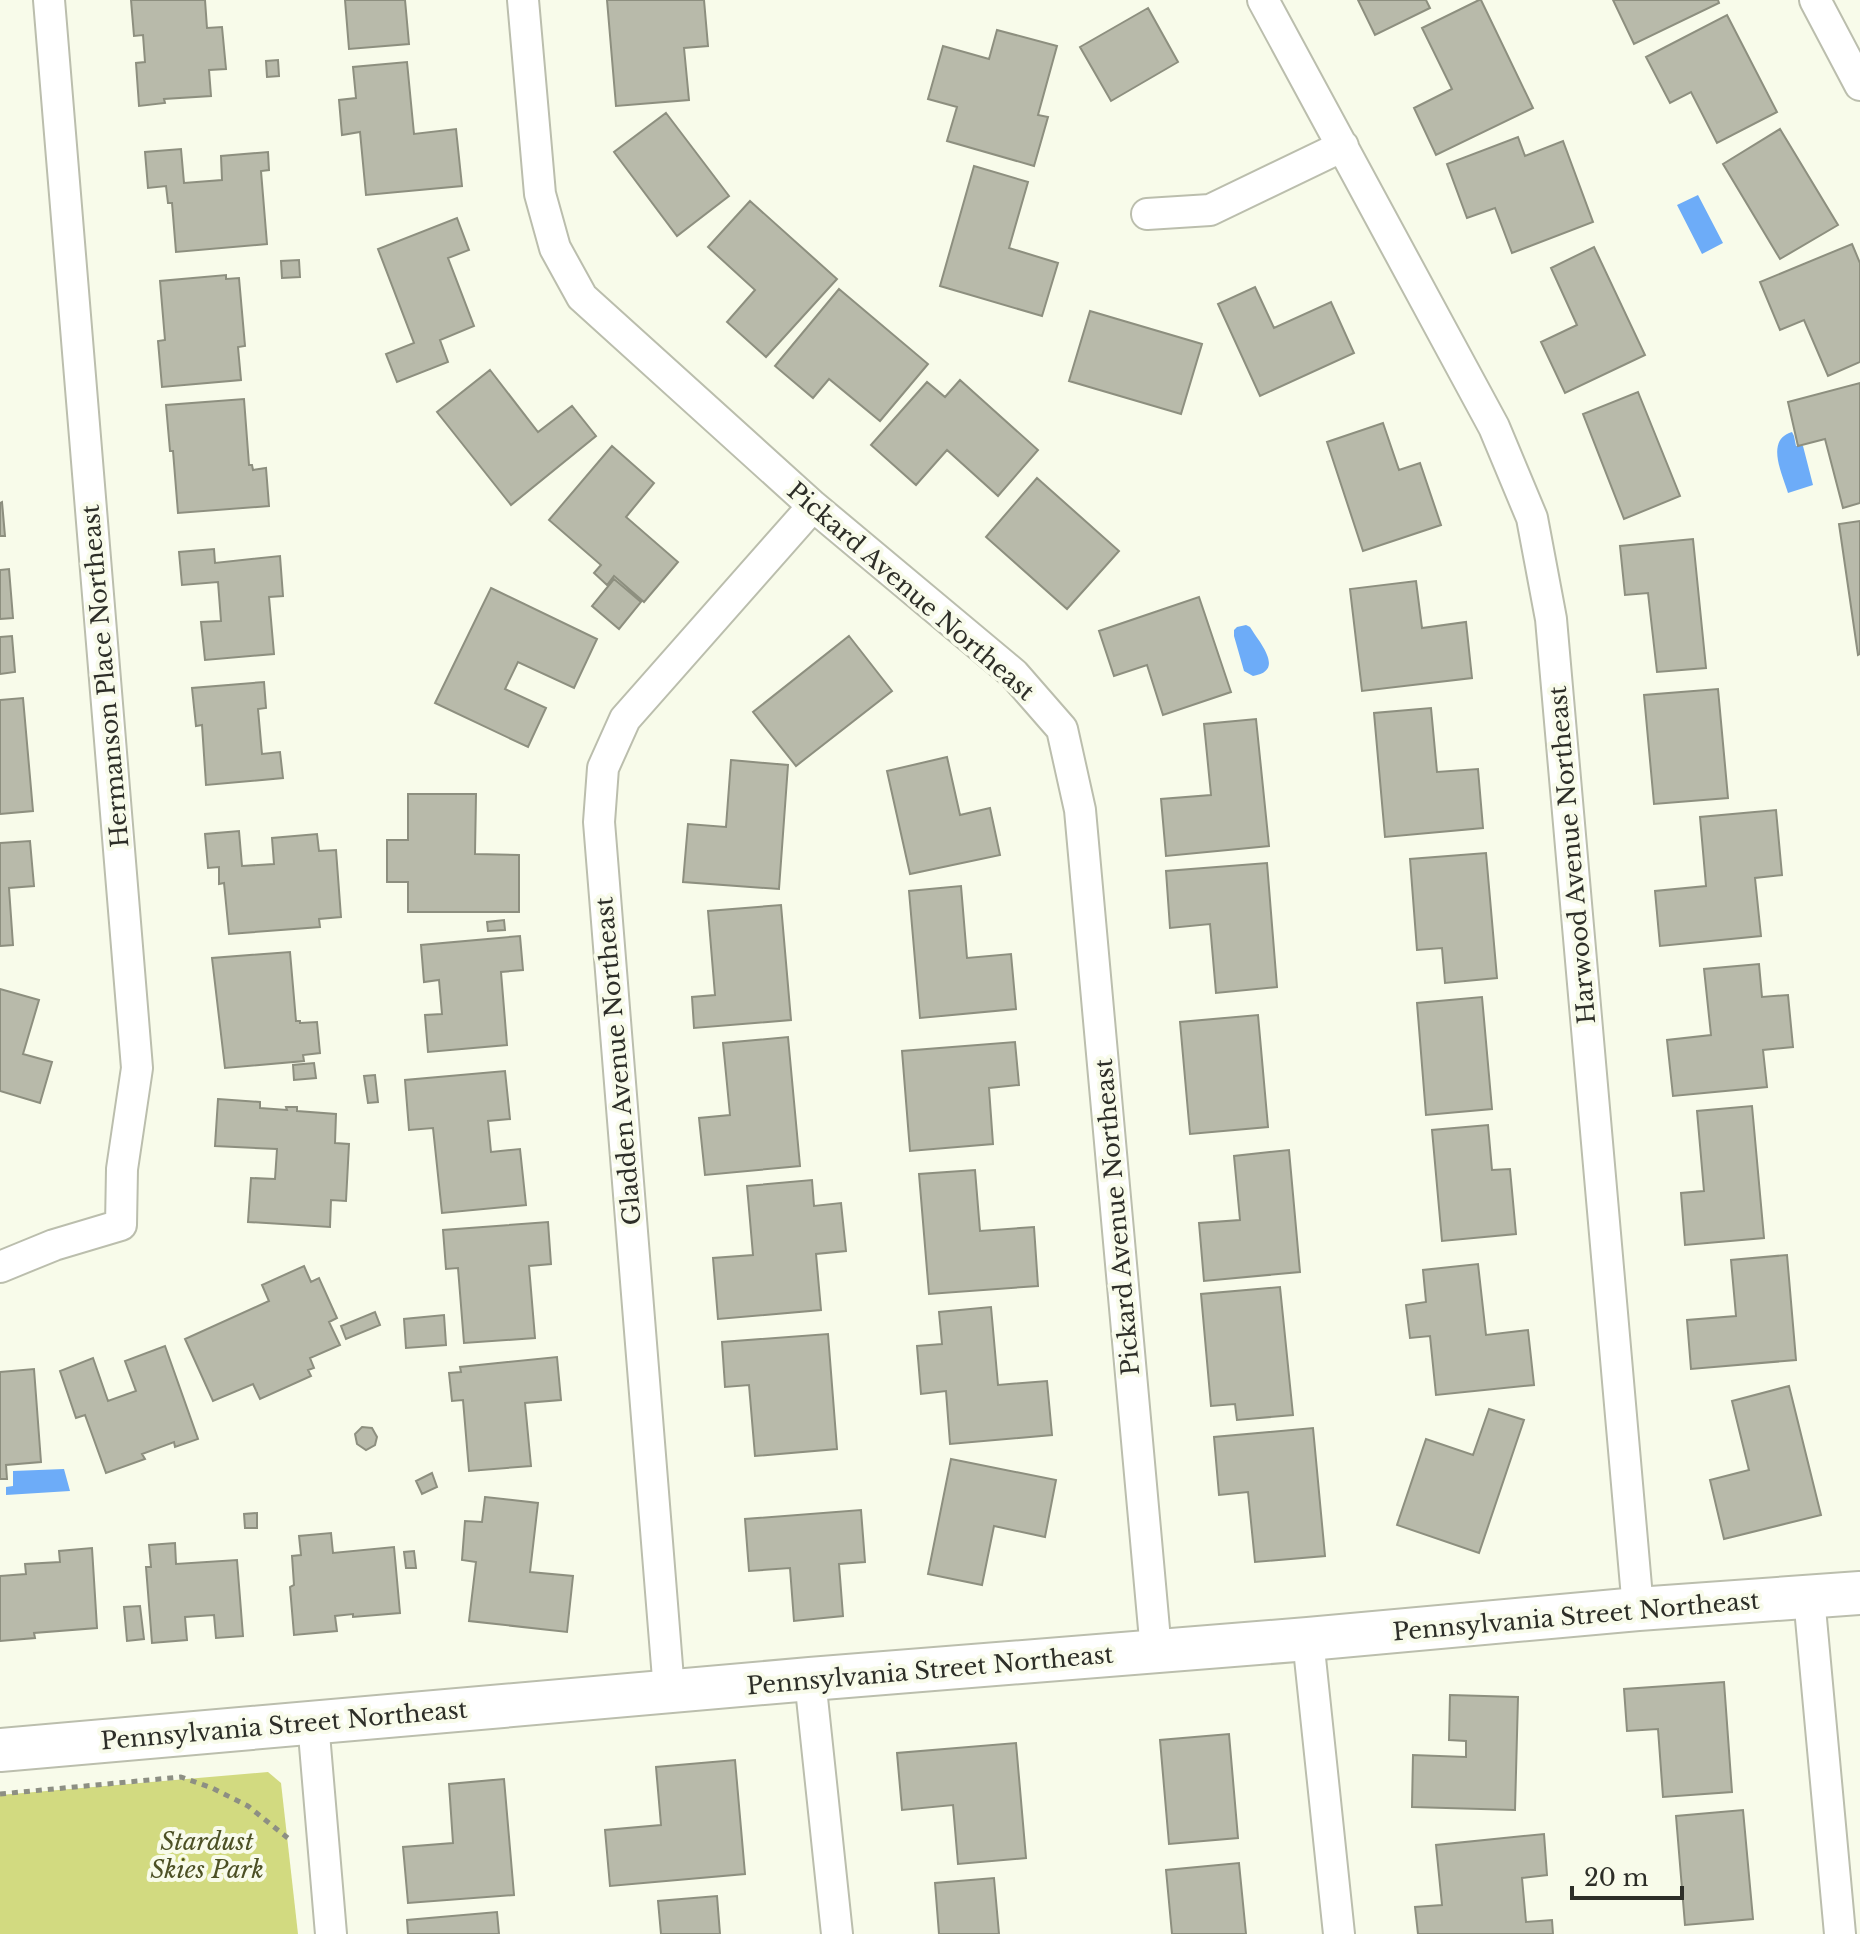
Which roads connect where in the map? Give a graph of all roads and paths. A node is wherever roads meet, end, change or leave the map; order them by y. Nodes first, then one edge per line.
1 (49, 0) edge
2 (523, 0) edge
3 (1263, 0) edge
4 (1815, 0) edge
5 (1860, 85) edge
6 (1343, 146) junction
7 (1147, 214) dead end
8 (813, 506) junction
9 (0, 1267) edge
10 (1860, 1593) edge
11 (1809, 1597) junction
12 (1638, 1609) junction
13 (1308, 1639) junction
14 (1156, 1651) junction
15 (810, 1679) junction
16 (669, 1691) junction
17 (313, 1722) junction
18 (0, 1750) edge
19 (196, 1776) dead end
20 (181, 1777) junction
21 (0, 1794) edge
22 (291, 1828) dead end
23 (331, 1934) edge
24 (837, 1934) edge
25 (1339, 1934) edge
26 (1840, 1934) edge

1 - 9 street, Hermanson Place Northeast
2 - 8 street, Pickard Avenue Northeast
3 - 6 street, Harwood Avenue Northeast
4 - 5 street
6 - 7 street
6 - 12 street, Harwood Avenue Northeast
8 - 14 street, Pickard Avenue Northeast
8 - 16 street, Gladden Avenue Northeast
10 - 11 street, Pennsylvania Street Northeast
11 - 12 street, Pennsylvania Street Northeast
11 - 26 street
12 - 13 street, Pennsylvania Street Northeast
13 - 14 street, Pennsylvania Street Northeast
13 - 25 street
14 - 15 street, Pennsylvania Street Northeast
15 - 16 street, Pennsylvania Street Northeast
15 - 24 street
16 - 17 street, Pennsylvania Street Northeast
17 - 18 street, Pennsylvania Street Northeast
17 - 23 street
19 - 20 path
20 - 21 path
20 - 22 path

